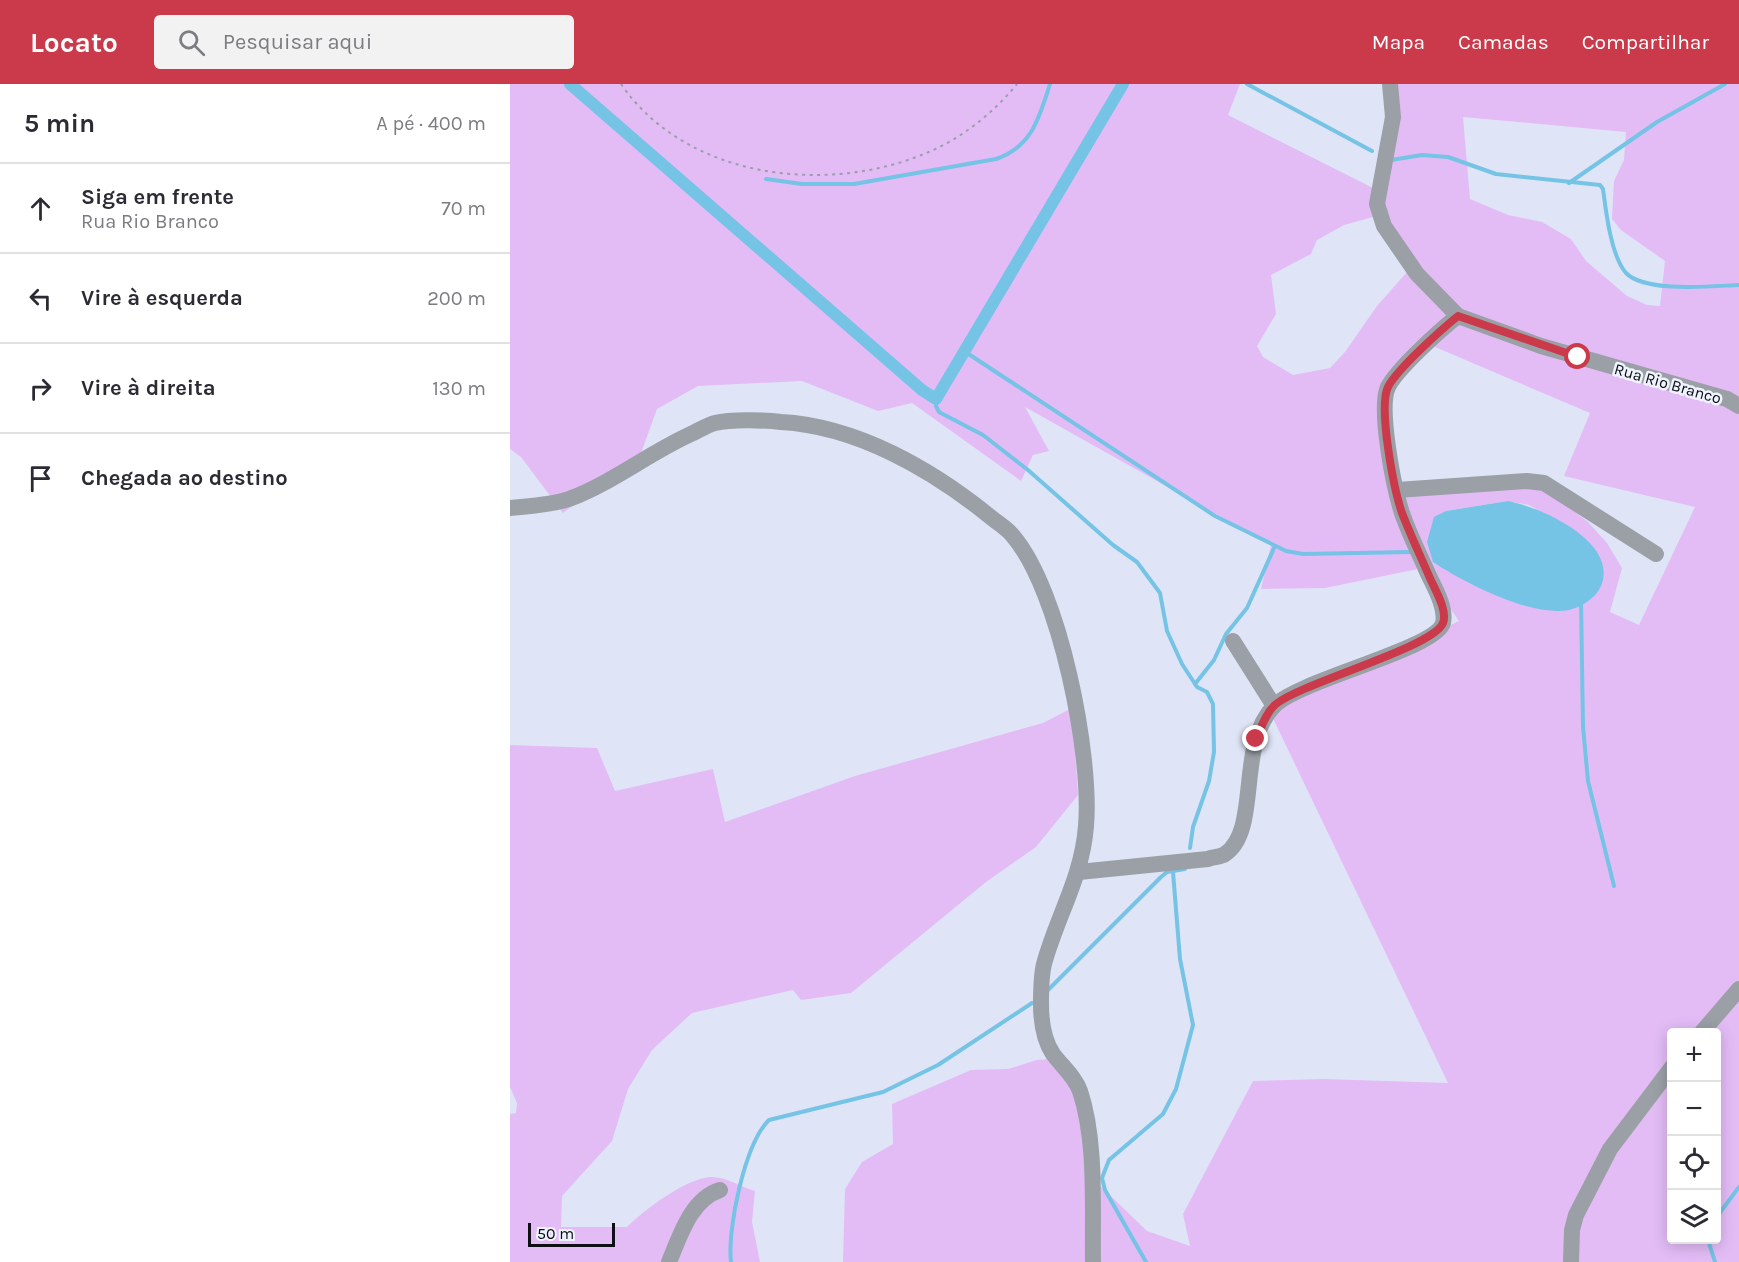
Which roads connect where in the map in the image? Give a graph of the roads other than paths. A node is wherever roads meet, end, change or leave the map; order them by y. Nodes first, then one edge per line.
1 (1390, 84) edge
2 (1458, 316) junction
3 (1739, 406) edge
4 (1397, 490) junction
5 (510, 508) edge
6 (1656, 554) dead end
7 (1233, 641) dead end
8 (1274, 706) junction
9 (1079, 872) junction
10 (1739, 989) edge
11 (1705, 1028) edge
12 (1667, 1072) edge
13 (720, 1190) dead end
14 (669, 1262) edge
15 (1093, 1262) edge
16 (1571, 1262) edge

1 - 2 street
2 - 3 street, Rua Rio Branco
2 - 4 street
4 - 6 street
4 - 8 street
5 - 9 street
7 - 8 street
8 - 9 street
9 - 15 street
10 - 11 street
12 - 16 street
13 - 14 street

